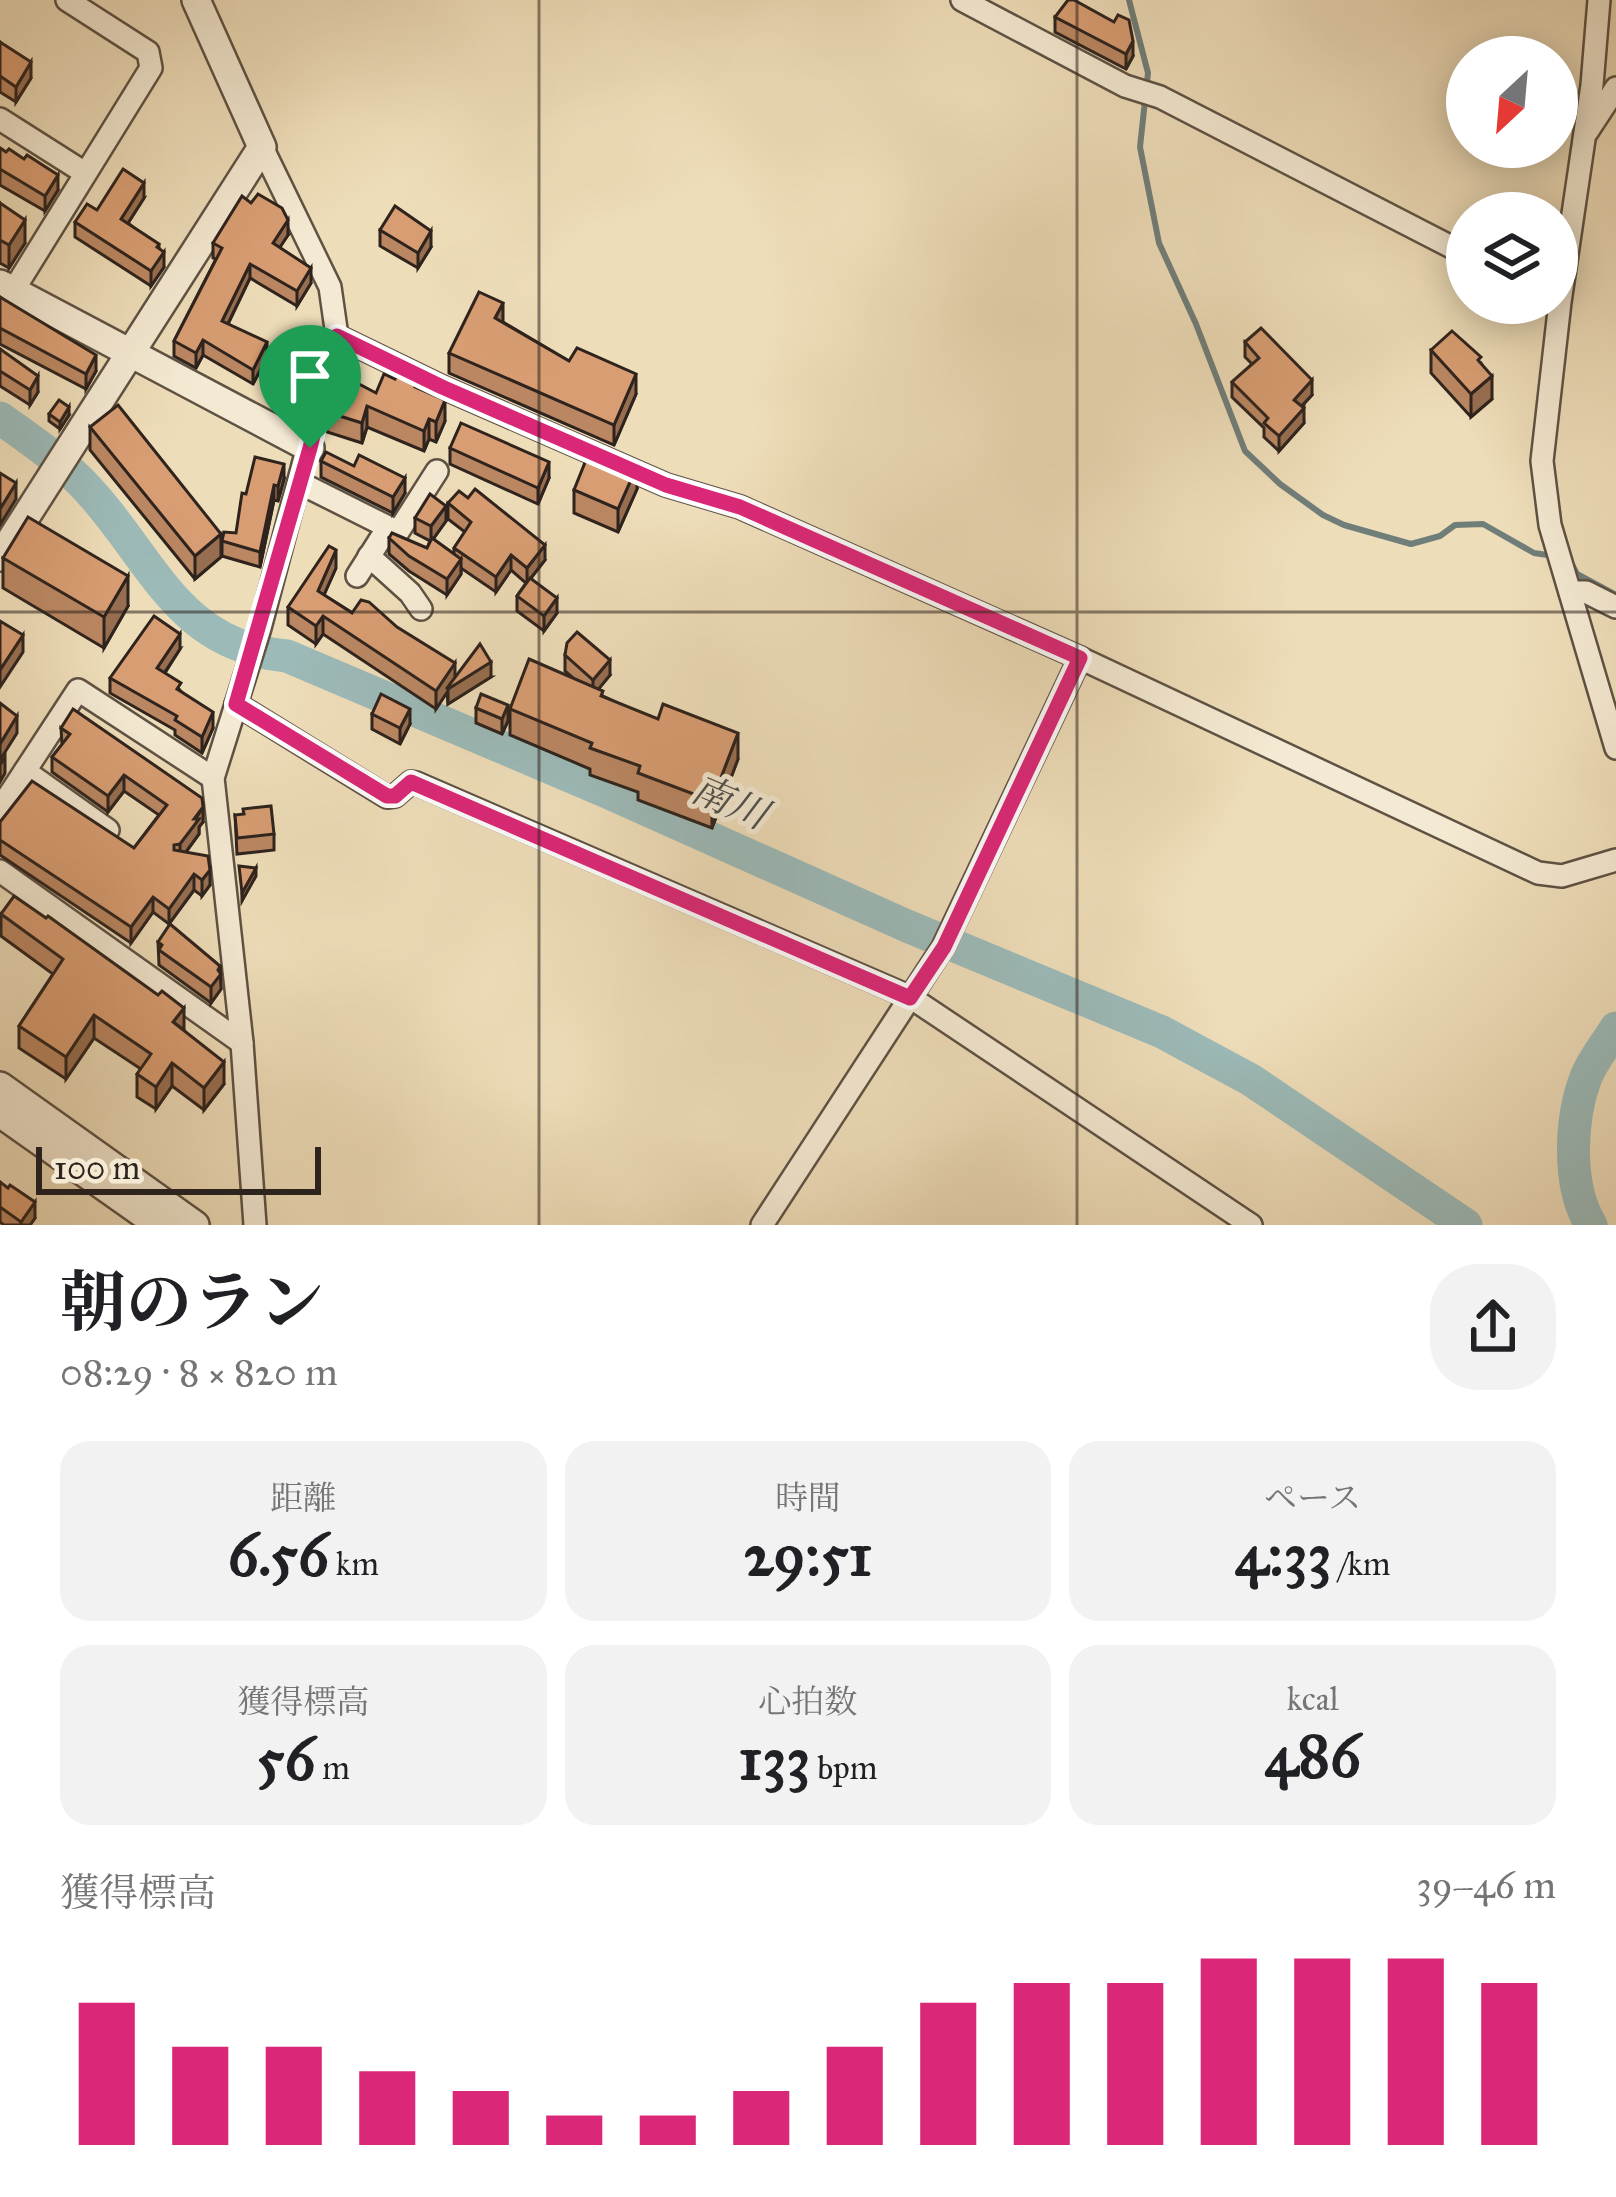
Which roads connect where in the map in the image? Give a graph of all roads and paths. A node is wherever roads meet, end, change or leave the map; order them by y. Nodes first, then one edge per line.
1 (68, 0) edge
2 (196, 0) edge
3 (962, 0) edge
4 (1599, 0) edge
5 (1616, 88) edge
6 (0, 119) edge
7 (1583, 134) junction
8 (262, 146) junction
9 (85, 173) junction
10 (1574, 192) edge
11 (1446, 244) edge
12 (7, 287) edge
13 (1556, 324) edge
14 (337, 336) junction
15 (131, 352) junction
16 (310, 448) junction
17 (437, 471) dead end
18 (300, 483) junction
19 (388, 527) junction
20 (0, 557) edge
21 (1570, 592) junction
22 (1616, 607) edge
23 (421, 609) dead end
24 (1080, 658) junction
25 (239, 696) junction
26 (1616, 748) edge
27 (25, 771) junction
28 (212, 778) junction
29 (0, 809) edge
30 (108, 830) edge
31 (1616, 860) edge
32 (0, 871) edge
33 (910, 998) junction
34 (242, 1043) junction
35 (0, 1086) edge
36 (0, 1113) edge
37 (159, 1225) edge
38 (195, 1225) edge
39 (255, 1225) edge
40 (762, 1225) edge
41 (1250, 1225) edge

1 - 9 street
2 - 8 street
3 - 11 street
4 - 7 street
5 - 7 street
6 - 9 street
7 - 10 street
8 - 14 street
8 - 15 street
9 - 12 street
12 - 15 street
13 - 21 street
14 - 16 street
14 - 24 street
15 - 16 street
15 - 20 street
16 - 18 street
17 - 19 street
18 - 19 street
18 - 25 street
19 - 23 street
21 - 22 street
21 - 26 street
24 - 31 street
24 - 33 street
25 - 28 street
25 - 33 street
27 - 28 street
27 - 29 street
27 - 30 street
28 - 34 street
32 - 34 street
33 - 40 street
33 - 41 street
34 - 39 street
35 - 38 street
36 - 37 street

